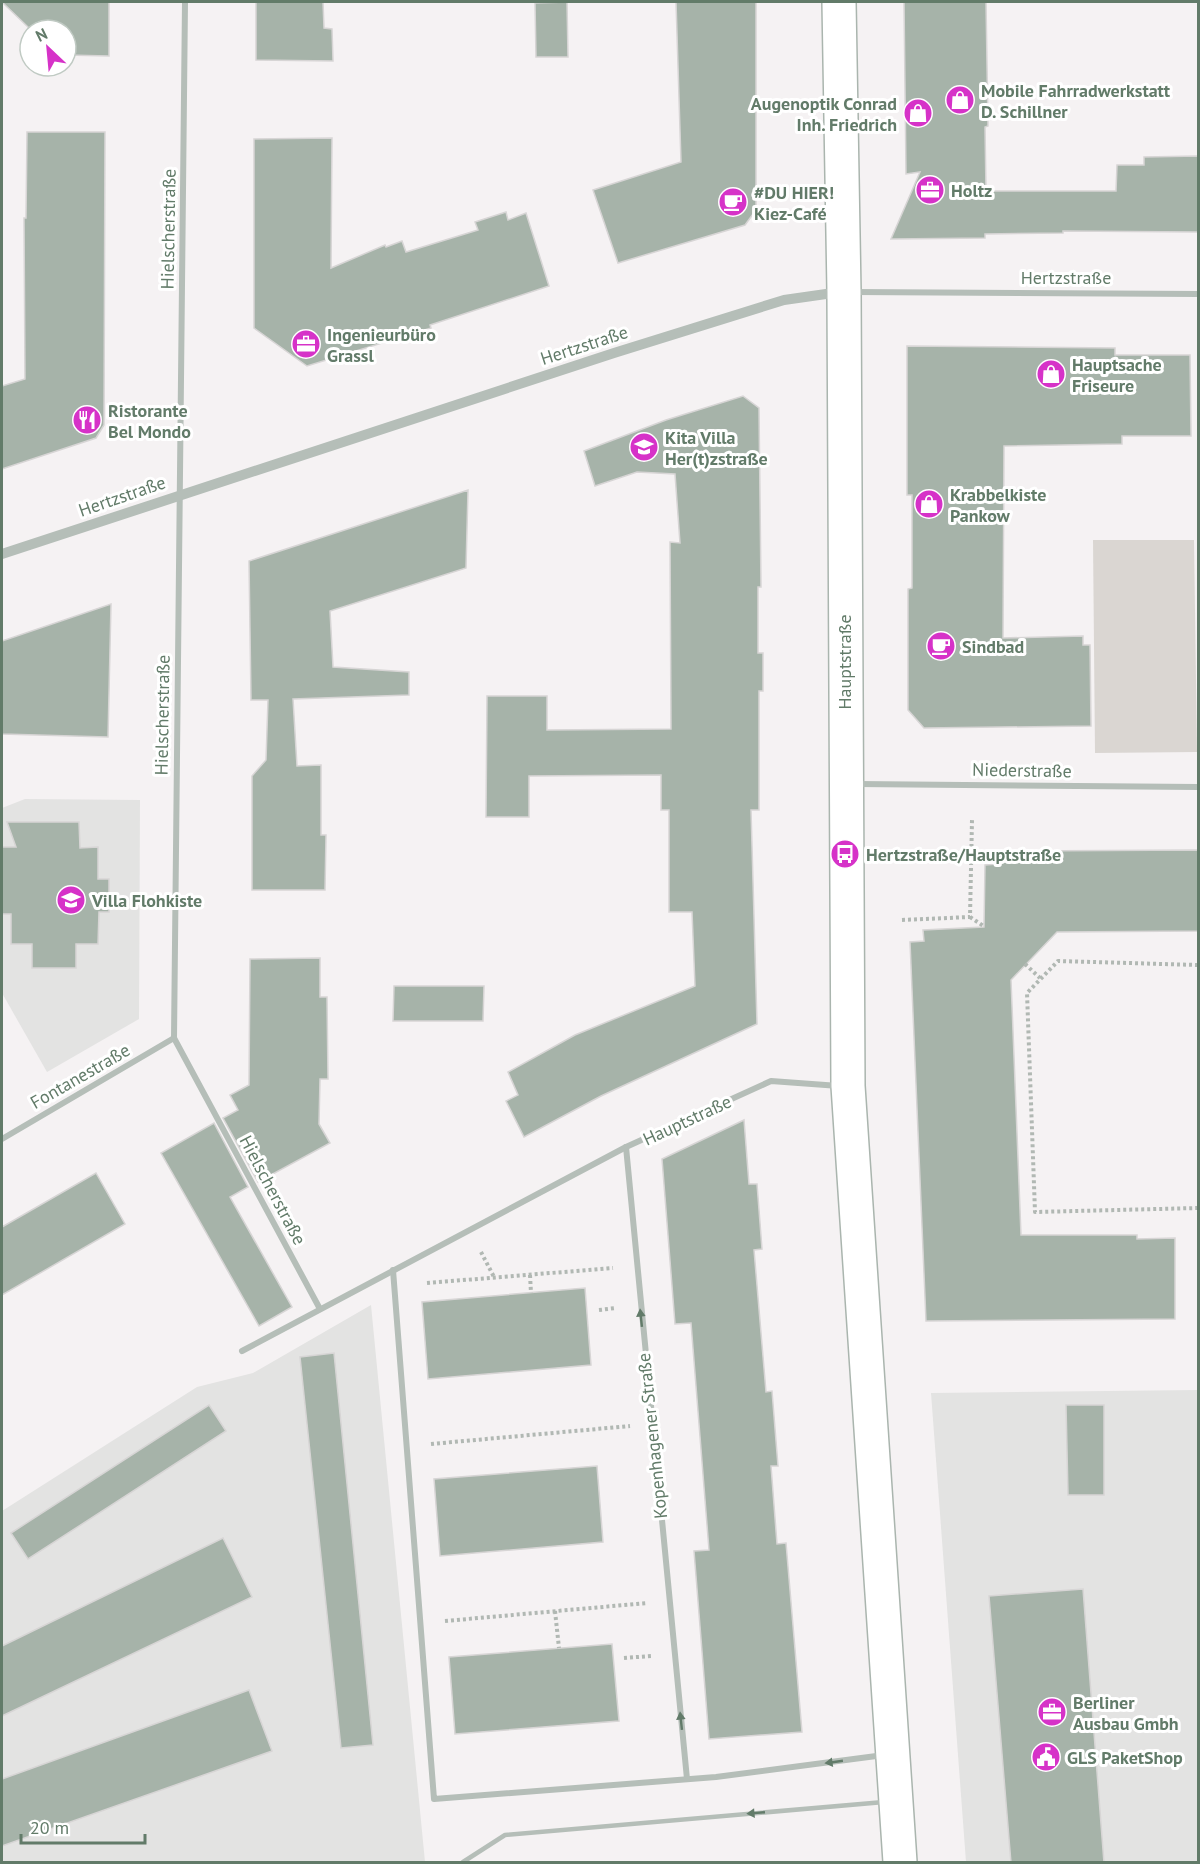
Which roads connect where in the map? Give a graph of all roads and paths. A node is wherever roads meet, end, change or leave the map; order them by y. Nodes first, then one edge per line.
1 (184, 2) edge
2 (839, 2) edge
3 (844, 292) junction
4 (1198, 294) edge
5 (178, 494) junction
6 (2, 554) edge
7 (844, 784) junction
8 (1198, 787) edge
9 (972, 820) dead end
10 (970, 917) junction
11 (902, 920) dead end
12 (985, 927) dead end
13 (1025, 964) dead end
14 (1198, 965) edge
15 (1040, 978) junction
16 (174, 1038) junction
17 (848, 1086) junction
18 (2, 1139) edge
19 (626, 1147) junction
20 (1198, 1208) edge
21 (635, 1266) junction
22 (393, 1270) junction
23 (530, 1275) junction
24 (394, 1286) junction
25 (531, 1293) dead end
26 (320, 1309) junction
27 (242, 1351) dead end
28 (651, 1424) junction
29 (407, 1447) junction
30 (669, 1601) junction
31 (555, 1611) junction
32 (421, 1624) junction
33 (559, 1648) dead end
34 (892, 1754) junction
35 (687, 1779) junction
36 (895, 1802) junction
37 (463, 1863) edge
38 (900, 1863) edge

1 - 5 street, Hielscherstraße
2 - 3 main road, Hauptstraße
3 - 4 street, Hertzstraße
3 - 5 street, Hertzstraße
3 - 7 main road, Hauptstraße
5 - 6 street, Hertzstraße
5 - 16 street, Hielscherstraße
7 - 8 street, Niederstraße
7 - 17 main road, Hauptstraße
9 - 10 path
10 - 11 path
10 - 12 path
13 - 15 path
14 - 15 path
15 - 20 path
16 - 18 street, Fontanestraße
16 - 26 street, Hielscherstraße
17 - 19 street, Hauptstraße
17 - 34 main road
19 - 21 street, Kopenhagener Straße
19 - 22 street
21 - 23 path
28 -> 21 street, Kopenhagener Straße
22 - 24 street
22 - 26 street
23 - 24 path
23 - 25 path
24 - 29 street
26 - 27 street
28 - 29 path
28 - 30 street, Kopenhagener Straße
29 - 32 street
30 - 31 path
35 -> 30 street, Kopenhagener Straße
31 - 32 path
31 - 33 path
32 - 35 street
34 -> 35 street
34 - 36 main road
36 -> 37 lane
36 - 38 main road

